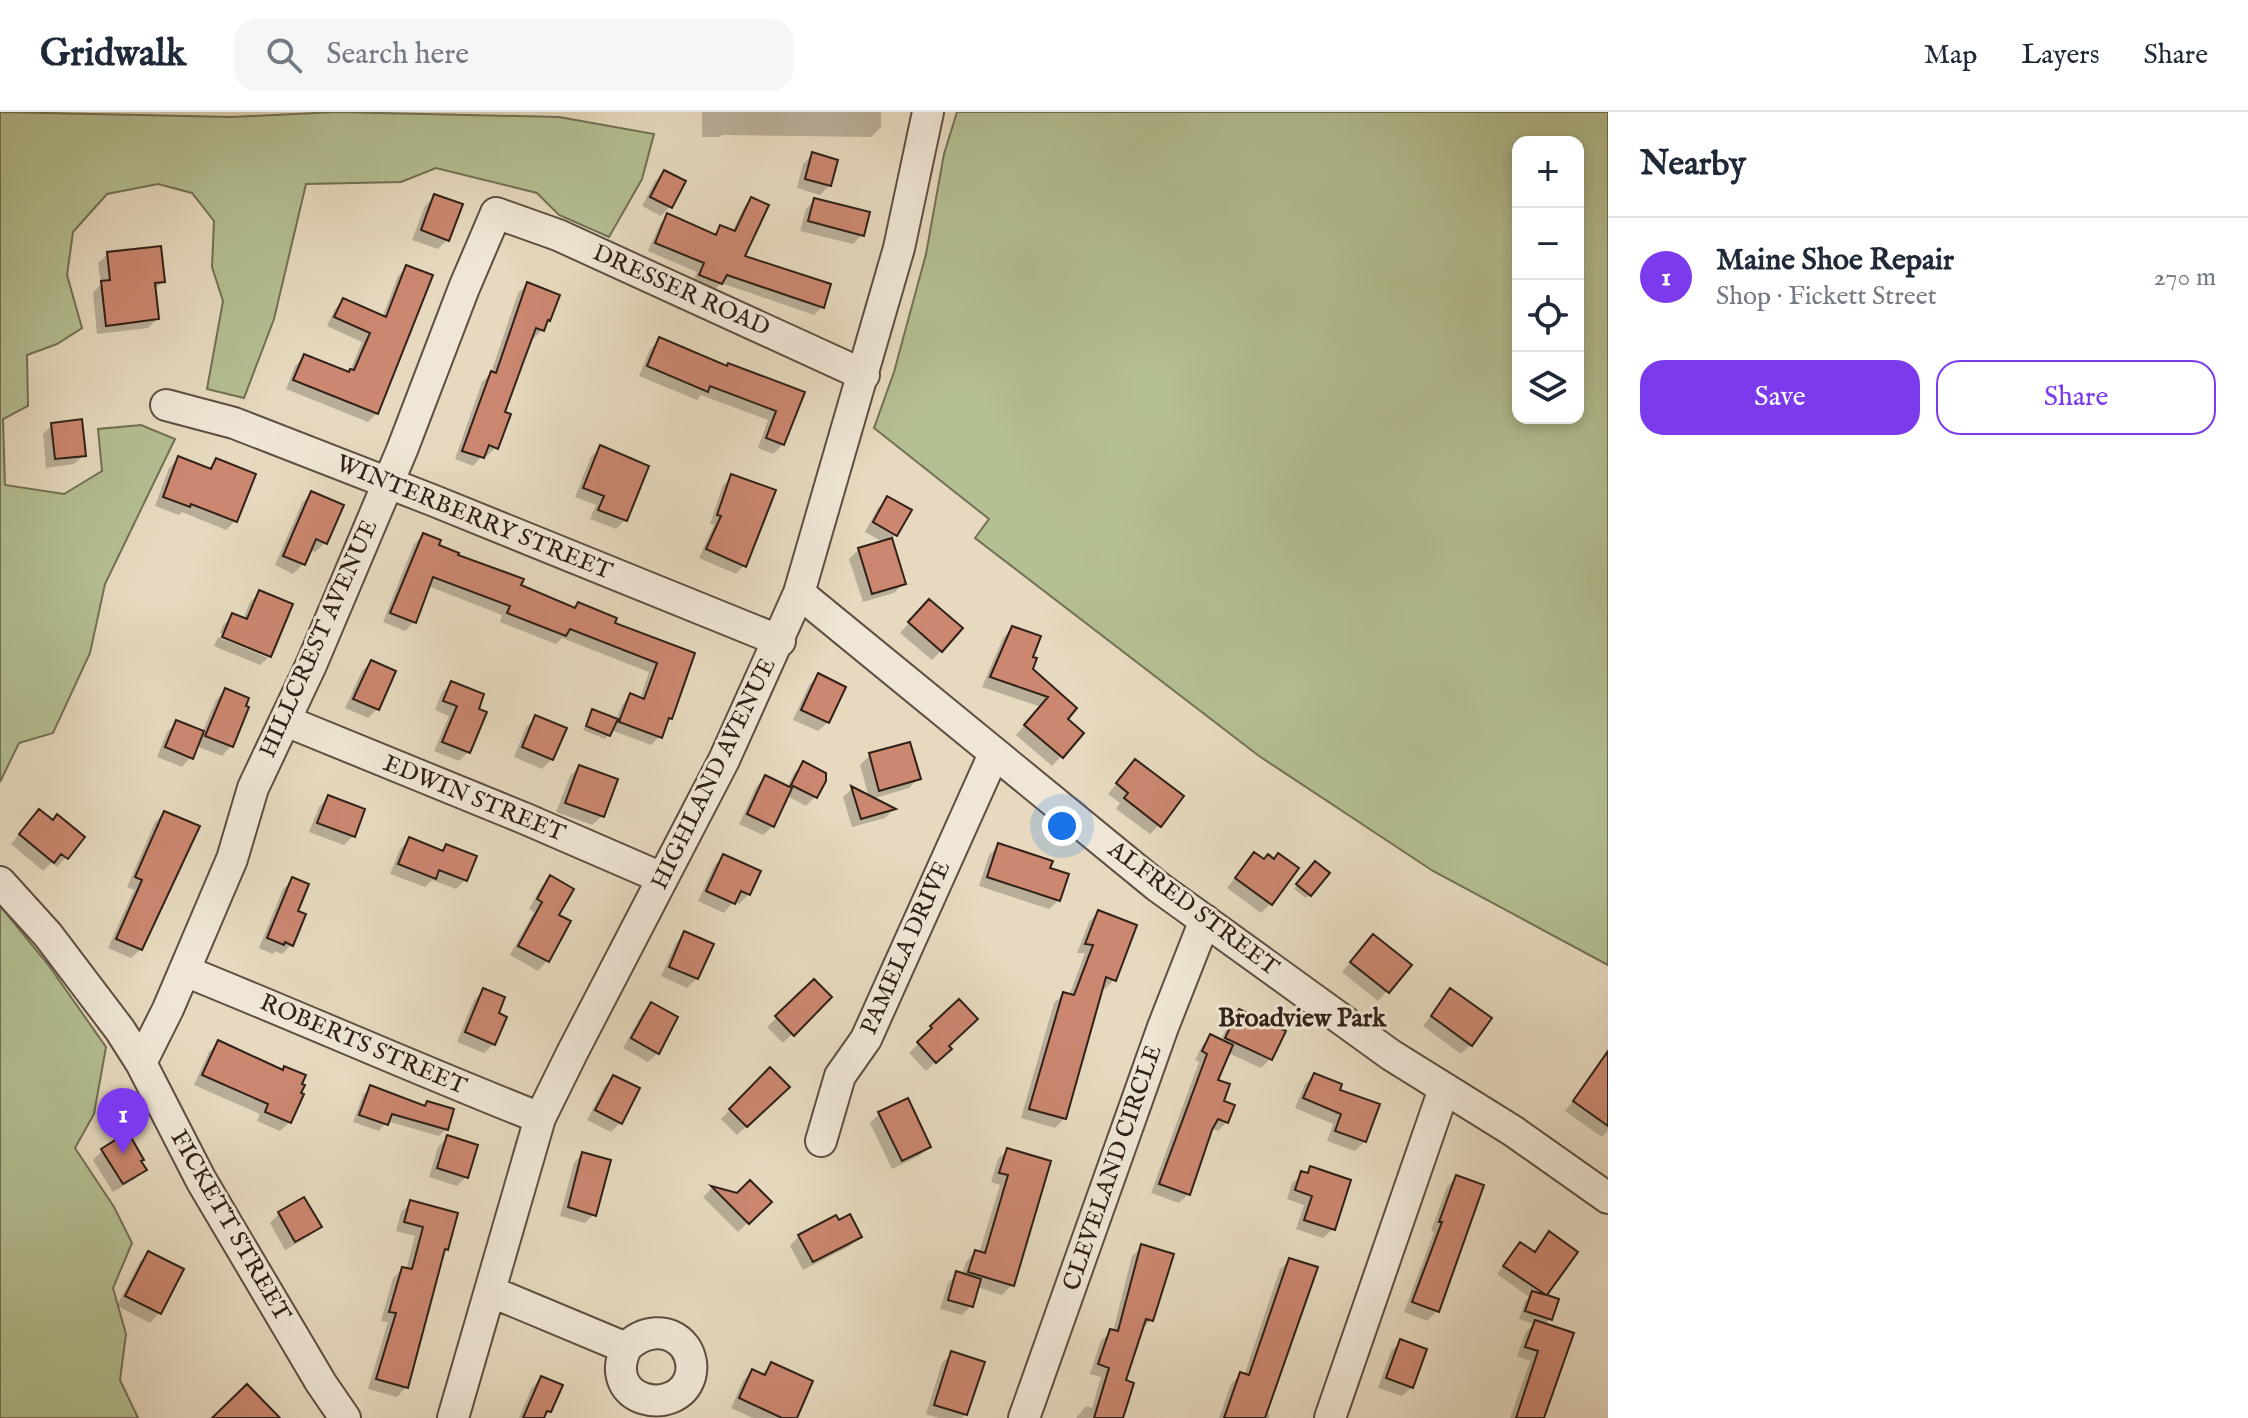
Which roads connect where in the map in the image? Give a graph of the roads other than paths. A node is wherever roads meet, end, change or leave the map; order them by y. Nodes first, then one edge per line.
1 (928, 112) edge
2 (496, 213) joint
3 (864, 375) junction
4 (166, 405) dead end
5 (386, 483) junction
6 (799, 593) junction
7 (780, 641) junction
8 (286, 721) junction
9 (994, 754) junction
10 (662, 878) junction
11 (0, 882) edge
12 (1205, 920) junction
13 (185, 971) junction
14 (141, 1063) junction
15 (1444, 1089) junction
16 (540, 1118) junction
17 (821, 1141) dead end
18 (1608, 1198) edge
19 (492, 1292) junction
20 (626, 1348) dead end
21 (345, 1418) edge
22 (453, 1418) edge
23 (1024, 1418) edge
24 (1330, 1418) edge

1 - 3 street, HIGHLAND AVENUE
2 - 3 street, DRESSER ROAD
2 - 5 street, HILLCREST AVENUE
3 - 6 street, HIGHLAND AVENUE
4 - 5 street, WINTERBERRY STREET
5 - 7 street, WINTERBERRY STREET
5 - 8 street, HILLCREST AVENUE
6 - 7 street, HIGHLAND AVENUE
6 - 9 street, ALFRED STREET
7 - 10 street, HIGHLAND AVENUE
8 - 10 street, EDWIN STREET
8 - 13 street, HILLCREST AVENUE
9 - 12 street, ALFRED STREET
9 - 17 street, PAMELA DRIVE
10 - 16 street, HIGHLAND AVENUE
11 - 14 street, FICKETT STREET
12 - 15 street, ALFRED STREET
12 - 23 street, CLEVELAND CIRCLE
13 - 14 street, HILLCREST AVENUE
13 - 16 street, ROBERTS STREET
14 - 21 street, FICKETT STREET
15 - 18 street, ALFRED STREET
15 - 24 street
16 - 19 street, HIGHLAND AVENUE
19 - 20 street
19 - 22 street, HIGHLAND AVENUE

